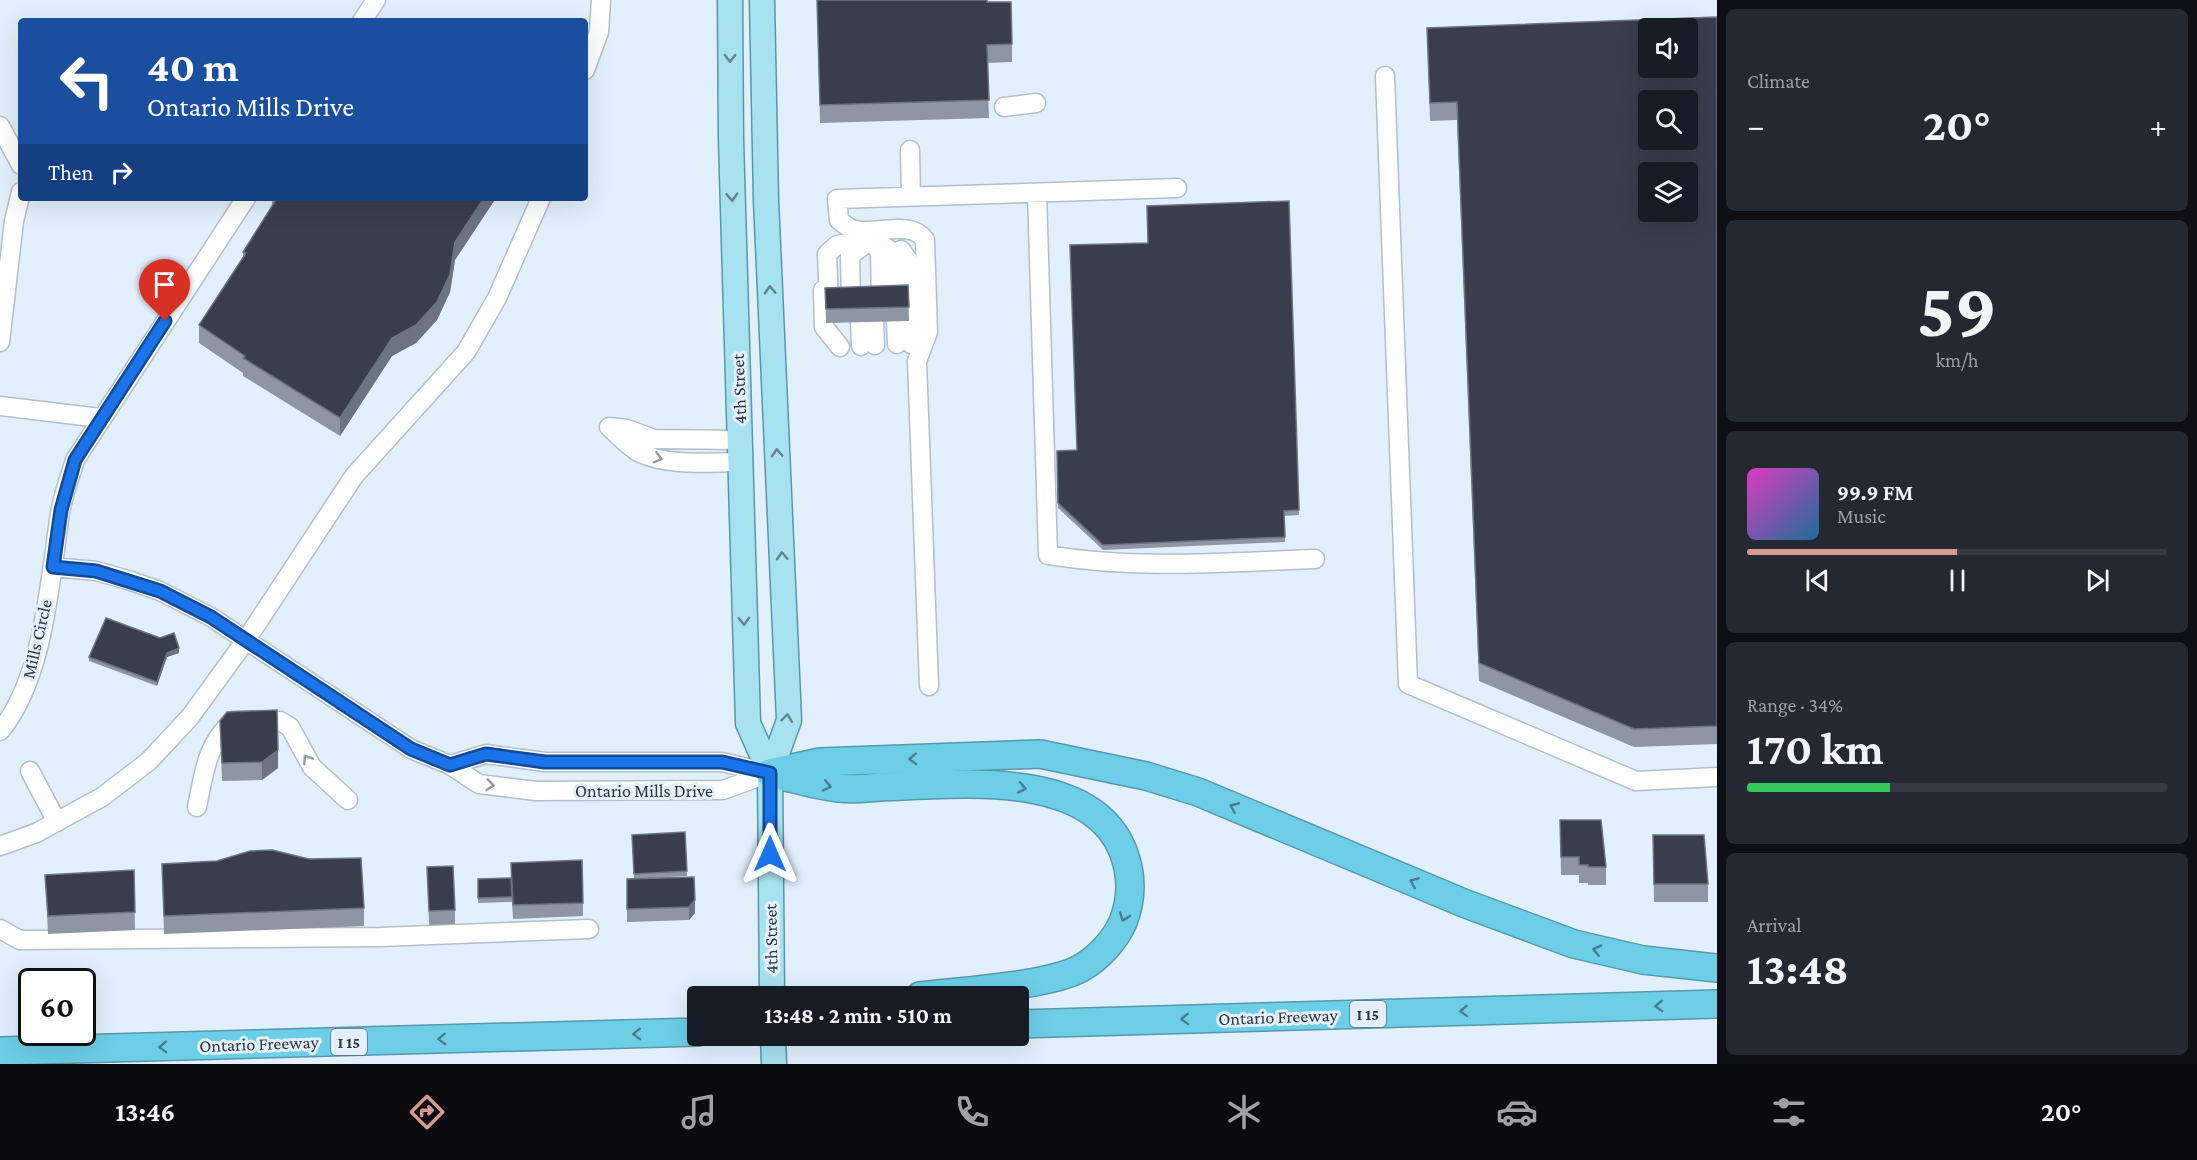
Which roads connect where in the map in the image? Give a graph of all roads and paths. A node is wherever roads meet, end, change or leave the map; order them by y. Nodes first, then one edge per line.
1 (376, 0) edge
2 (601, 0) edge
3 (730, 0) edge
4 (762, 0) edge
5 (364, 18) edge
6 (588, 61) edge
7 (1385, 76) dead end
8 (1036, 102) dead end
9 (1004, 107) dead end
10 (0, 126) edge
11 (910, 150) dead end
12 (18, 159) edge
13 (1177, 188) dead end
14 (1037, 194) junction
15 (911, 197) junction
16 (19, 201) edge
17 (244, 201) edge
18 (540, 201) edge
19 (873, 235) junction
20 (901, 250) junction
21 (827, 254) junction
22 (866, 300) junction
23 (867, 322) junction
24 (0, 342) edge
25 (878, 345) junction
26 (0, 405) edge
27 (100, 418) junction
28 (741, 451) junction
29 (1315, 558) dead end
30 (53, 567) junction
31 (246, 640) junction
32 (929, 686) dead end
33 (0, 731) edge
34 (450, 765) junction
35 (30, 771) dead end
36 (770, 773) junction
37 (1717, 777) edge
38 (348, 800) dead end
39 (197, 807) dead end
40 (57, 822) junction
41 (0, 846) edge
42 (0, 929) edge
43 (589, 929) dead end
44 (1717, 968) edge
45 (772, 986) edge
46 (988, 986) edge
47 (1717, 1004) edge
48 (1029, 1024) edge
49 (687, 1032) edge
50 (773, 1046) edge
51 (1, 1051) edge
52 (774, 1064) edge

1 - 5 street
2 - 6 street
3 -> 28 main road, 4th Street
36 -> 4 main road, 4th Street
7 - 37 street
8 - 9 street
10 - 12 street
11 - 15 street
13 - 14 street
14 - 15 street
14 - 29 street
15 - 19 street
16 - 24 street
17 - 27 street, Mills Circle
18 - 31 street
19 - 20 street
19 - 21 street
19 - 22 street
19 - 22 street
19 - 32 street
20 - 22 street
20 - 25 street
21 - 22 street
21 - 25 street
23 - 25 street
23 - 25 street
23 - 25 street
26 - 27 street
27 - 30 street, Mills Circle
28 -> 28 street
28 -> 36 main road, 4th Street
30 - 31 street, Ontario Mills Drive
30 - 33 street, Mills Circle
31 - 34 street, Ontario Mills Drive
31 - 40 street
34 - 36 street, Ontario Mills Drive
34 -> 36 street, Ontario Mills Drive
35 - 40 street
44 -> 36 highway
36 - 45 main road, 4th Street
36 -> 46 highway
38 -> 39 street
40 - 41 street
42 - 43 street
47 -> 48 highway, Ontario Freeway / I 15
49 -> 51 highway, Ontario Freeway / I 15
50 - 52 main road

